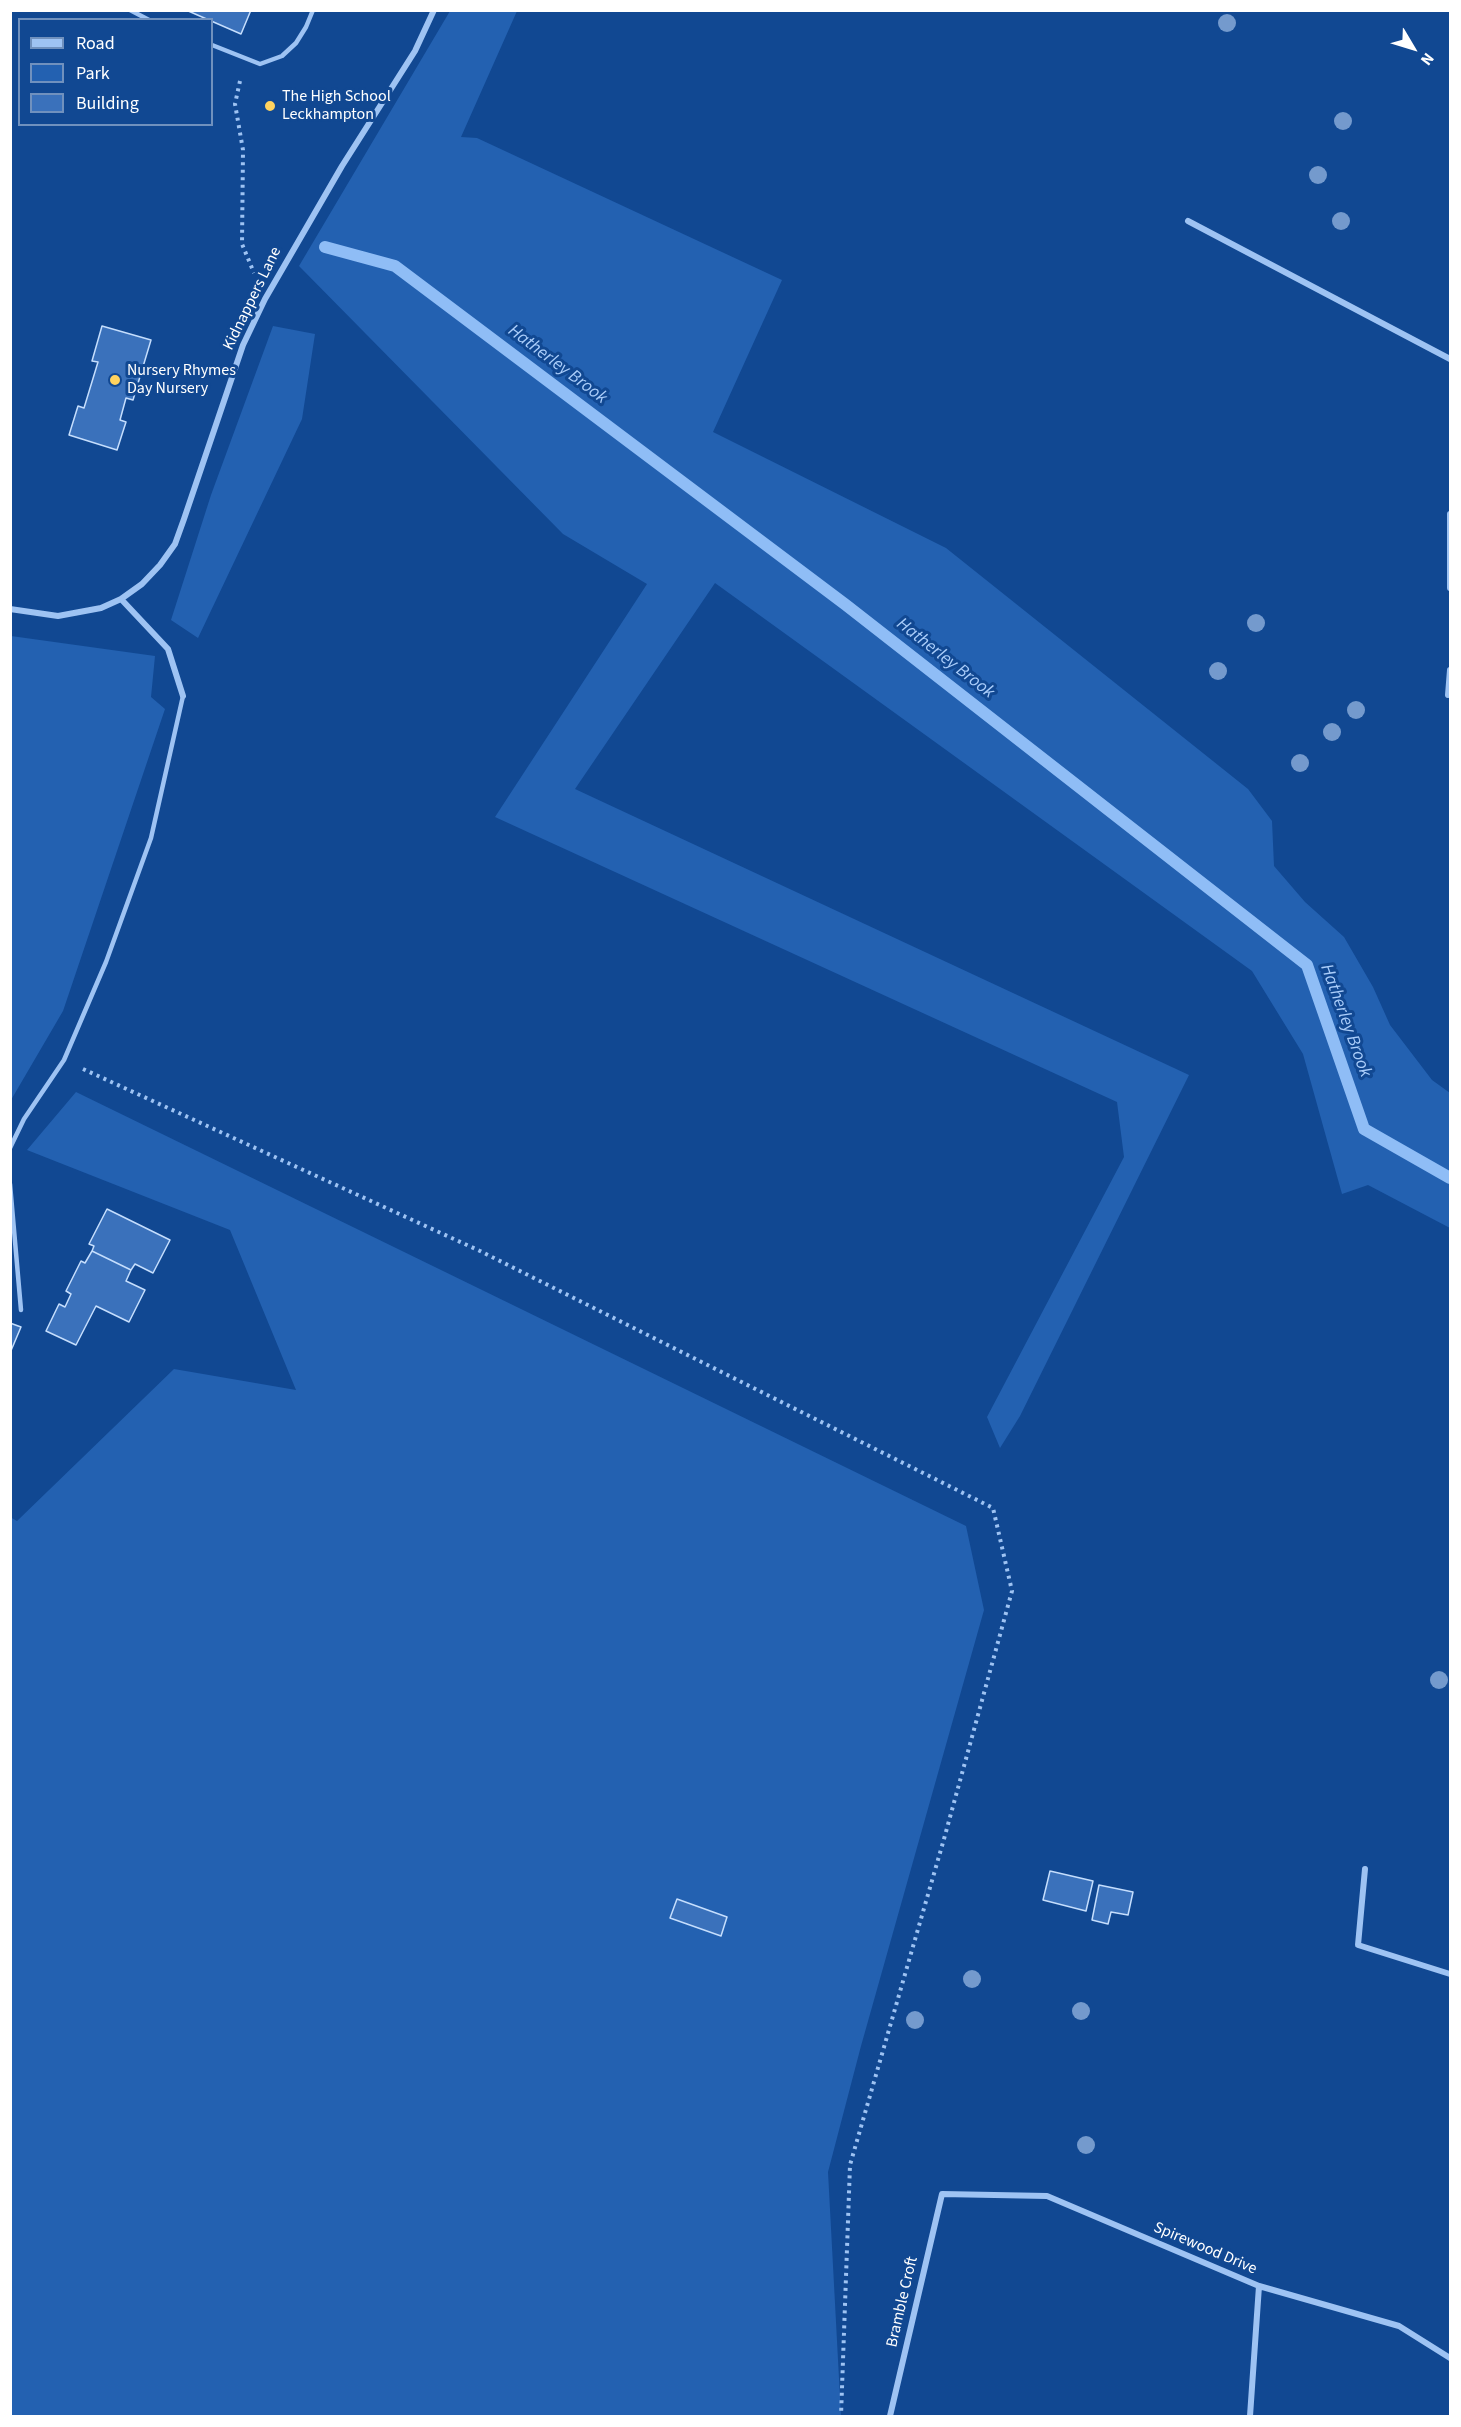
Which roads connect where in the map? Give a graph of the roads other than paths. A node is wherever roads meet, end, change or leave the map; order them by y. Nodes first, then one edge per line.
1 (130, 10) edge
2 (314, 10) edge
3 (434, 10) edge
4 (145, 18) edge
5 (213, 45) edge
6 (1188, 221) dead end
7 (1450, 359) edge
8 (1450, 514) edge
9 (1450, 548) edge
10 (1450, 588) edge
11 (121, 599) junction
12 (10, 609) edge
13 (1450, 670) edge
14 (1448, 695) dead end
15 (183, 696) joint
16 (10, 1148) edge
17 (10, 1184) edge
18 (21, 1310) dead end
19 (1365, 1869) dead end
20 (1450, 1974) edge
21 (942, 2194) joint
22 (1259, 2286) junction
23 (1450, 2358) edge
24 (890, 2416) edge
25 (1250, 2416) edge

1 - 4 lane
2 - 5 lane
3 - 11 street, Kidnappers Lane
6 - 7 street
8 - 9 street
9 - 10 street
11 - 12 street, Kidnappers Lane
11 - 15 street
13 - 14 street
15 - 16 lane
17 - 18 lane
19 - 20 street
21 - 22 street, Spirewood Drive
21 - 24 street, Bramble Croft
22 - 23 street, Spirewood Drive
22 - 25 street

